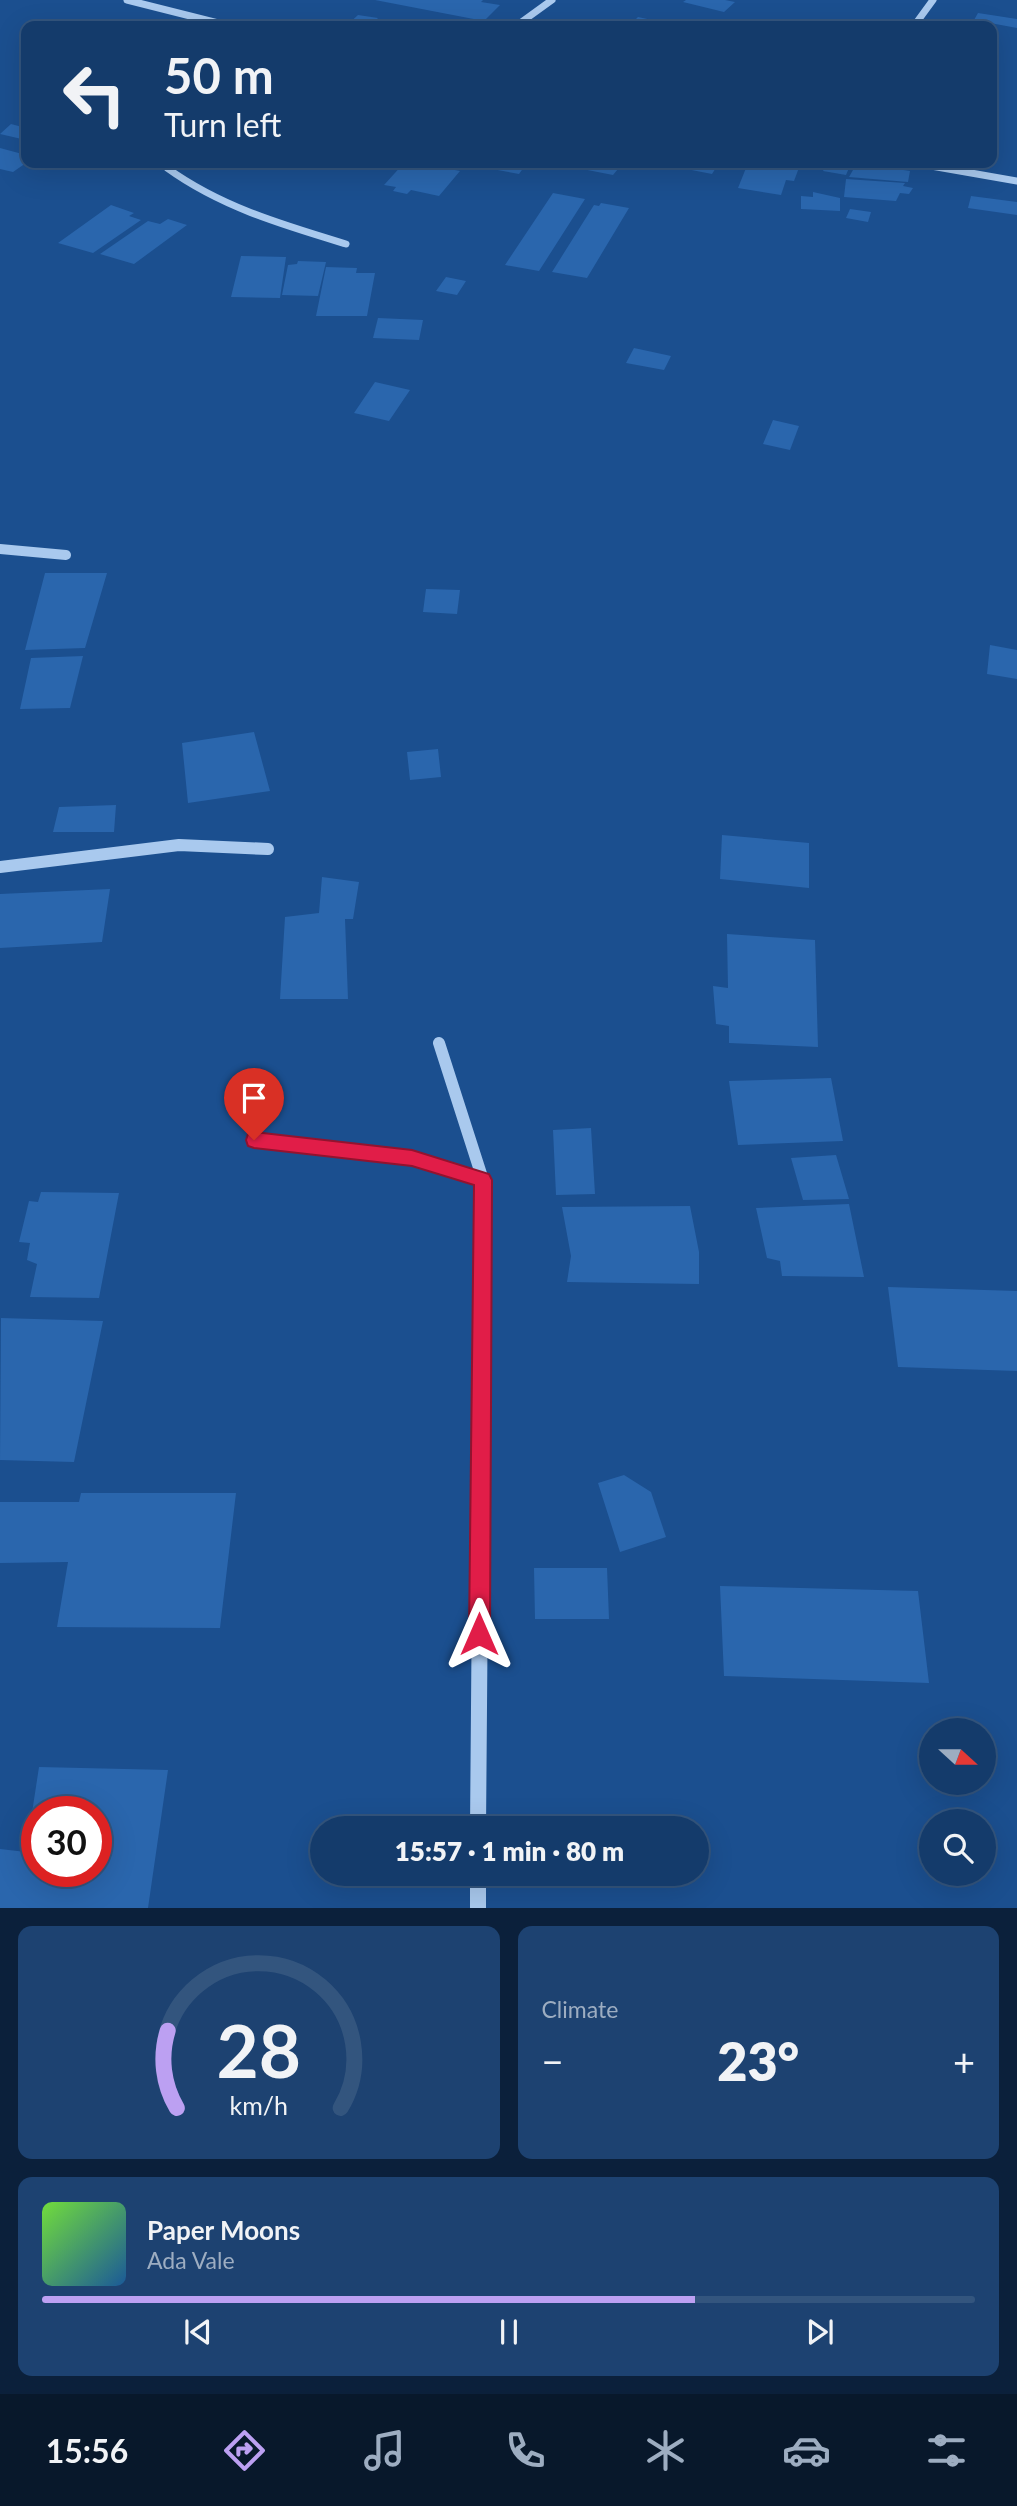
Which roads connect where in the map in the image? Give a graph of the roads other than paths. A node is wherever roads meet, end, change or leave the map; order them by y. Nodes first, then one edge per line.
1 (127, 0) edge
2 (552, 0) edge
3 (933, 0) edge
4 (210, 21) edge
5 (523, 21) edge
6 (918, 21) edge
7 (167, 168) edge
8 (943, 168) edge
9 (1017, 181) edge
10 (346, 244) dead end
11 (0, 549) edge
12 (66, 555) dead end
13 (268, 849) dead end
14 (0, 867) edge
15 (439, 1043) dead end
16 (254, 1140) dead end
17 (483, 1180) junction
18 (478, 1816) edge
19 (478, 1886) edge
20 (478, 1908) edge

1 - 4 street
2 - 5 street
3 - 6 street
7 - 10 street
8 - 9 street
11 - 12 street
13 - 14 street
15 - 17 street
16 - 17 street
17 - 18 street
19 - 20 street

